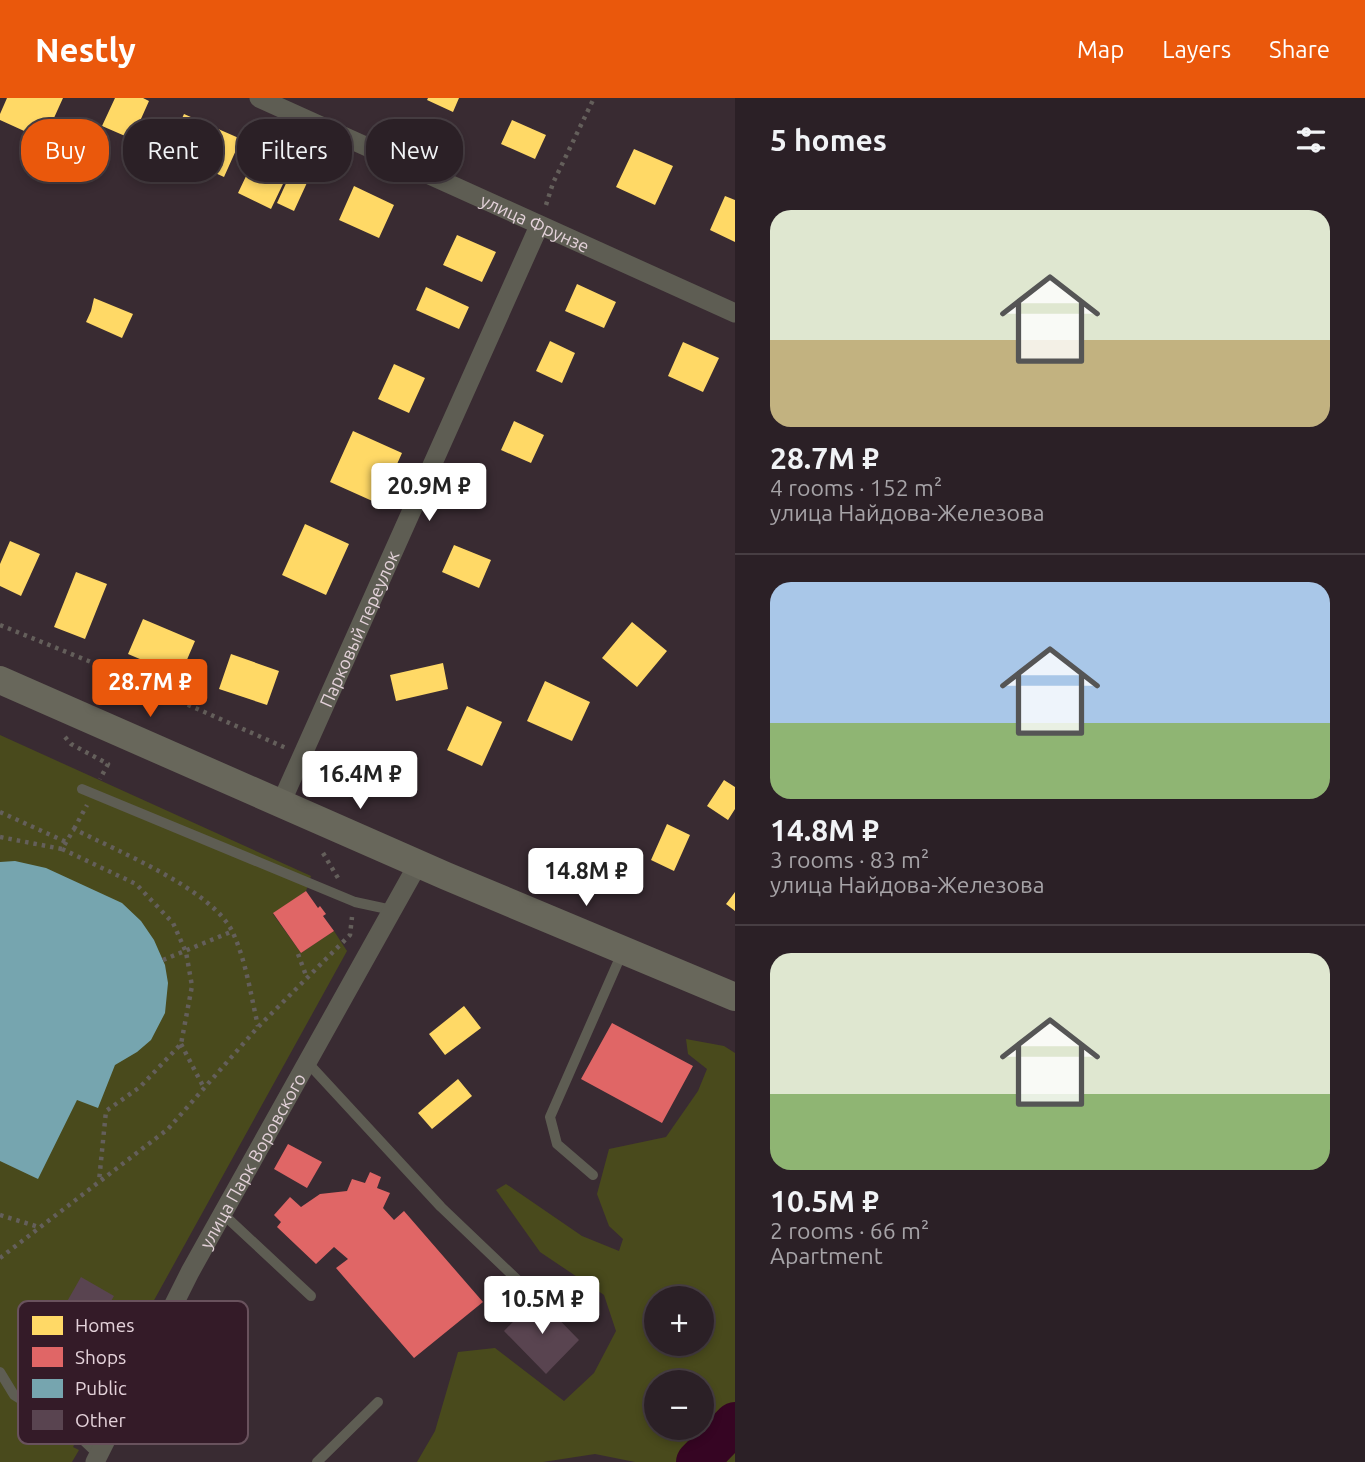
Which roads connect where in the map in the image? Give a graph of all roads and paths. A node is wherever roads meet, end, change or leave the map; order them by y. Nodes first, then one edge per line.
1 (259, 98) edge
2 (594, 98) edge
3 (539, 226) junction
4 (735, 313) edge
5 (0, 625) edge
6 (0, 680) edge
7 (58, 729) dead end
8 (303, 755) junction
9 (100, 779) dead end
10 (82, 789) dead end
11 (281, 803) junction
12 (0, 812) edge
13 (0, 837) edge
14 (66, 842) junction
15 (62, 849) junction
16 (418, 864) junction
17 (392, 910) junction
18 (233, 932) junction
19 (341, 943) dead end
20 (623, 950) junction
21 (186, 952) junction
22 (298, 954) dead end
23 (163, 960) dead end
24 (307, 978) junction
25 (735, 997) edge
26 (258, 1027) junction
27 (181, 1044) junction
28 (307, 1062) junction
29 (204, 1088) junction
30 (593, 1175) dead end
31 (99, 1182) junction
32 (223, 1214) junction
33 (0, 1215) edge
34 (40, 1227) junction
35 (0, 1258) edge
36 (527, 1289) dead end
37 (311, 1296) dead end
38 (176, 1301) edge
39 (575, 1302) dead end
40 (558, 1318) dead end
41 (0, 1372) edge
42 (18, 1398) edge
43 (378, 1402) dead end
44 (85, 1444) edge
45 (105, 1444) edge
46 (97, 1460) edge
47 (317, 1462) edge

1 - 3 street, улица Фрунзе
2 - 3 path
3 - 4 street, улица Фрунзе
3 - 8 street, Парковый переулок
5 - 8 path
6 - 11 main road
7 - 9 path
8 - 11 street, Парковый переулок
10 - 17 lane
11 - 16 main road
12 - 14 path
13 - 15 path
14 - 15 path
14 - 18 path
15 - 21 path
16 - 17 street, улица Парк Воровского
16 - 20 main road
17 - 28 street, улица Парк Воровского
18 - 21 path
18 - 26 path
19 - 24 path
20 - 25 main road
20 - 30 lane
21 - 23 path
21 - 27 path
22 - 24 path
24 - 26 path
26 - 29 path
27 - 29 path
27 - 31 path
28 - 32 street, улица Парк Воровского
28 - 36 lane
29 - 31 path
31 - 34 path
32 - 37 lane
32 - 38 street, улица Парк Воровского
33 - 34 path
34 - 35 path
39 - 40 path
41 - 42 lane
43 - 47 lane
44 - 46 lane
45 - 46 street, улица Парк Воровского

